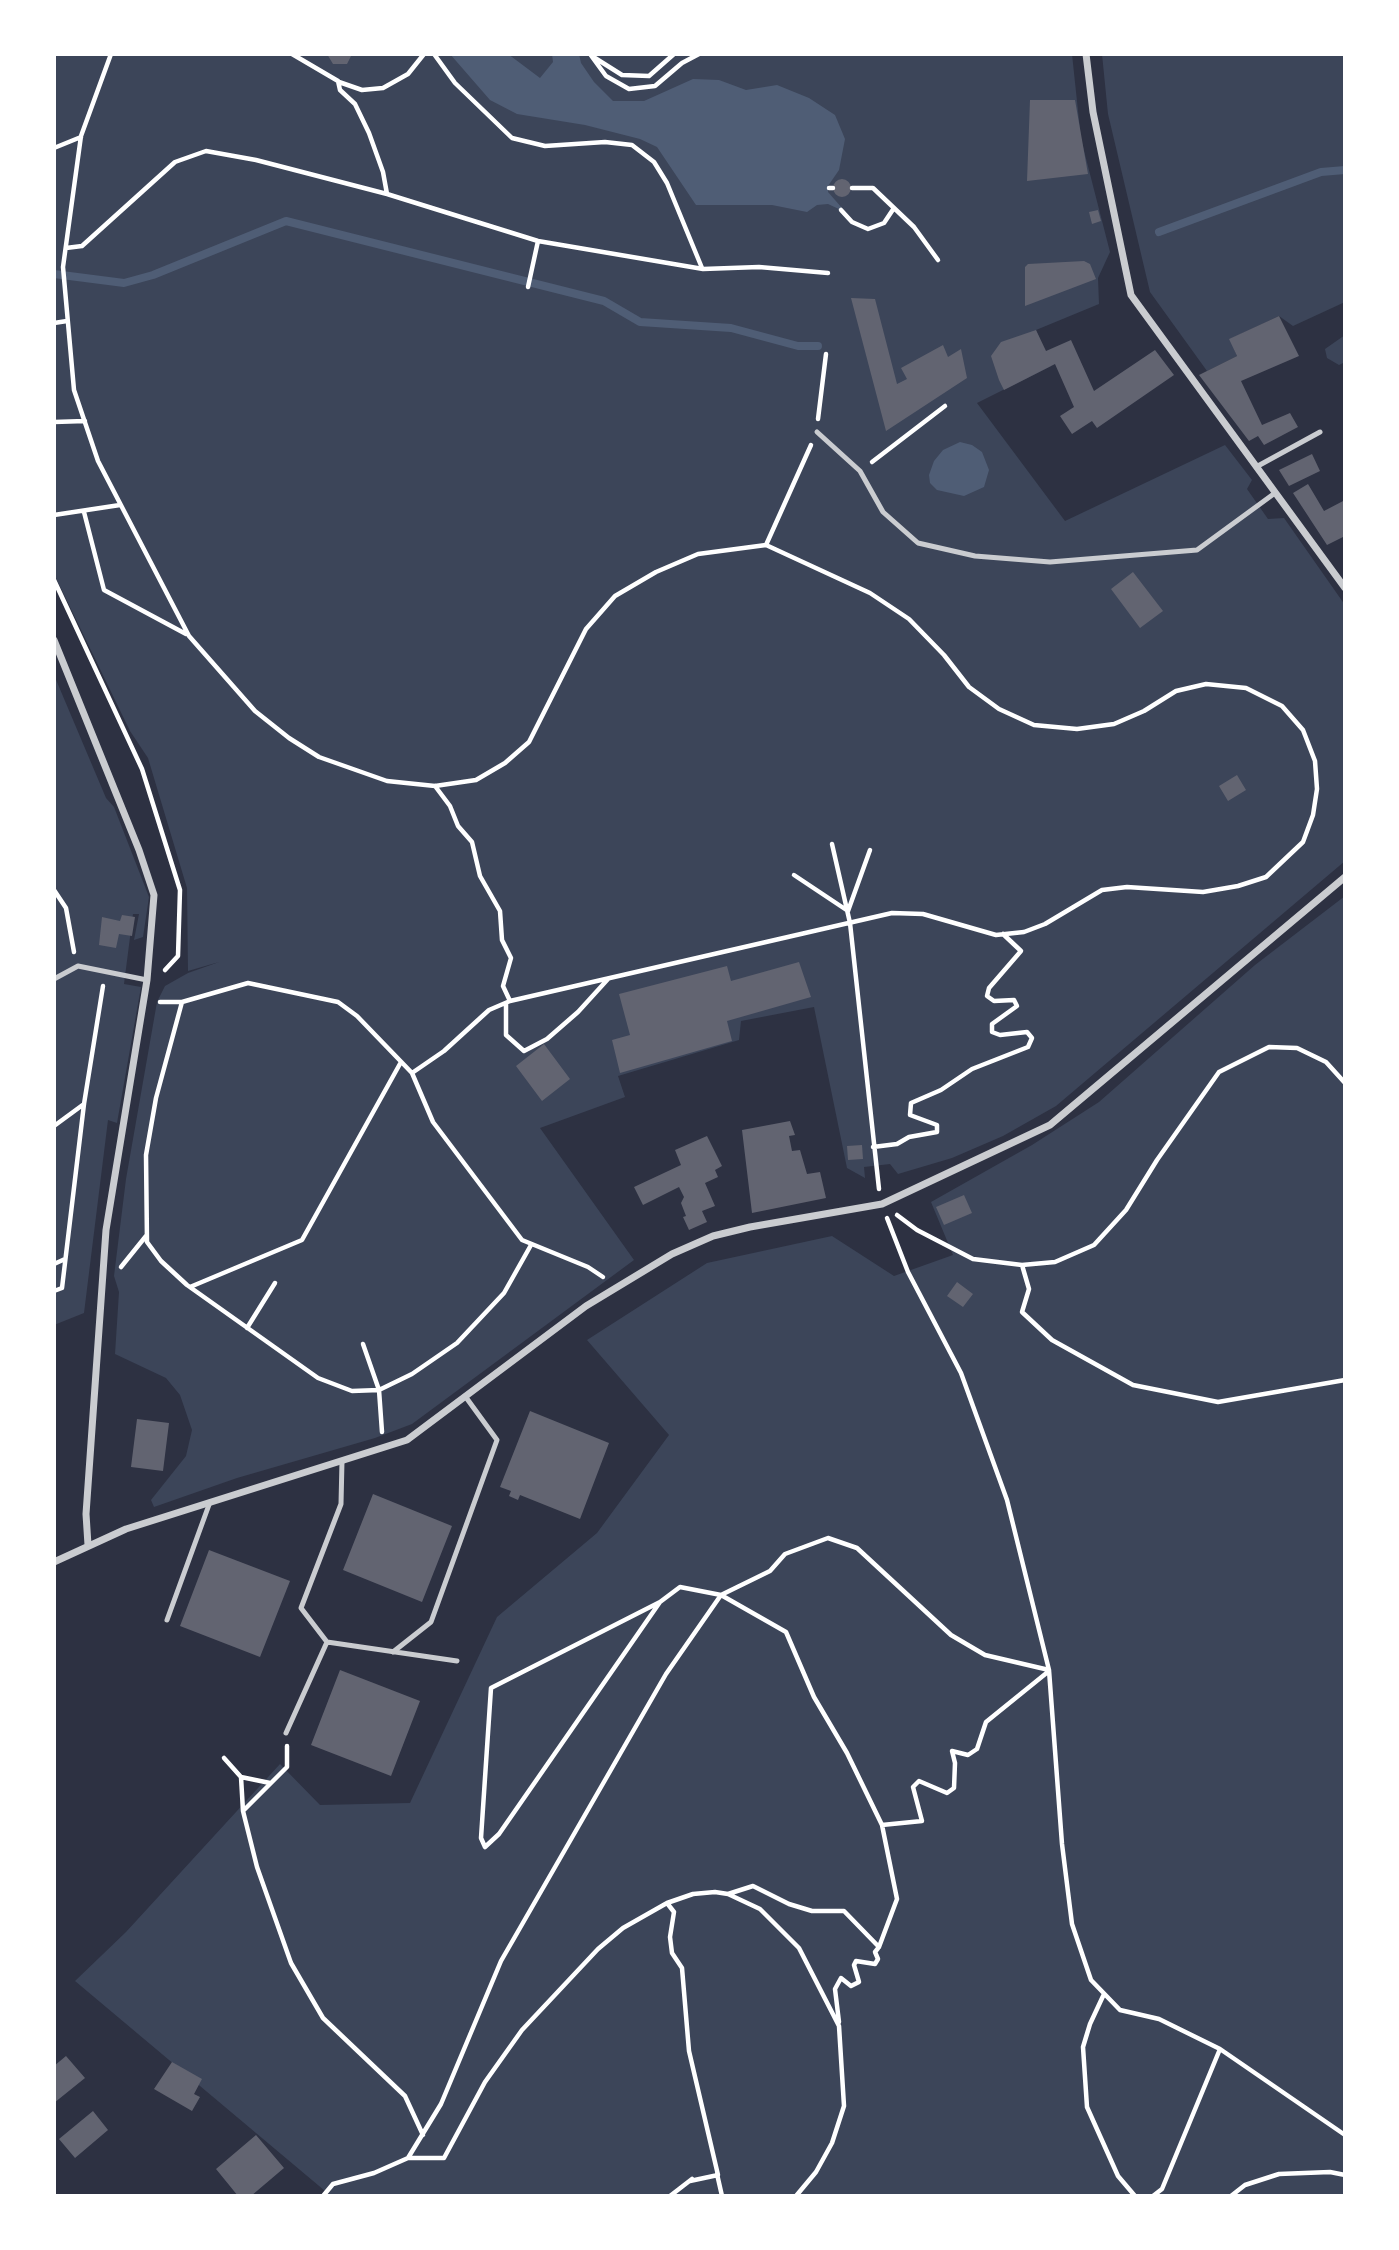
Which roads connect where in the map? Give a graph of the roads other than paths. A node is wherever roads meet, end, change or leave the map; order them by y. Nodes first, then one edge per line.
1 (1086, 54) edge
2 (817, 432) road end
3 (1320, 432) dead end
4 (1256, 467) junction
5 (1275, 493) junction
6 (1345, 587) edge
7 (54, 640) edge
8 (1345, 877) edge
9 (54, 979) edge
10 (147, 980) junction
11 (465, 1396) junction
12 (342, 1461) junction
13 (209, 1502) junction
14 (88, 1545) junction
15 (54, 1562) edge
16 (167, 1620) dead end
17 (327, 1642) junction
18 (393, 1652) junction
19 (457, 1661) dead end
20 (286, 1733) dead end

1 - 4 street
2 - 5 lane
3 - 4 lane
4 - 5 street
5 - 6 street
7 - 10 street
8 - 11 street
9 - 10 lane
10 - 14 street
11 - 12 street
11 - 18 lane
12 - 13 street
12 - 17 lane
13 - 14 street
13 - 16 lane
14 - 15 street
17 - 18 lane
17 - 20 lane
18 - 19 lane

